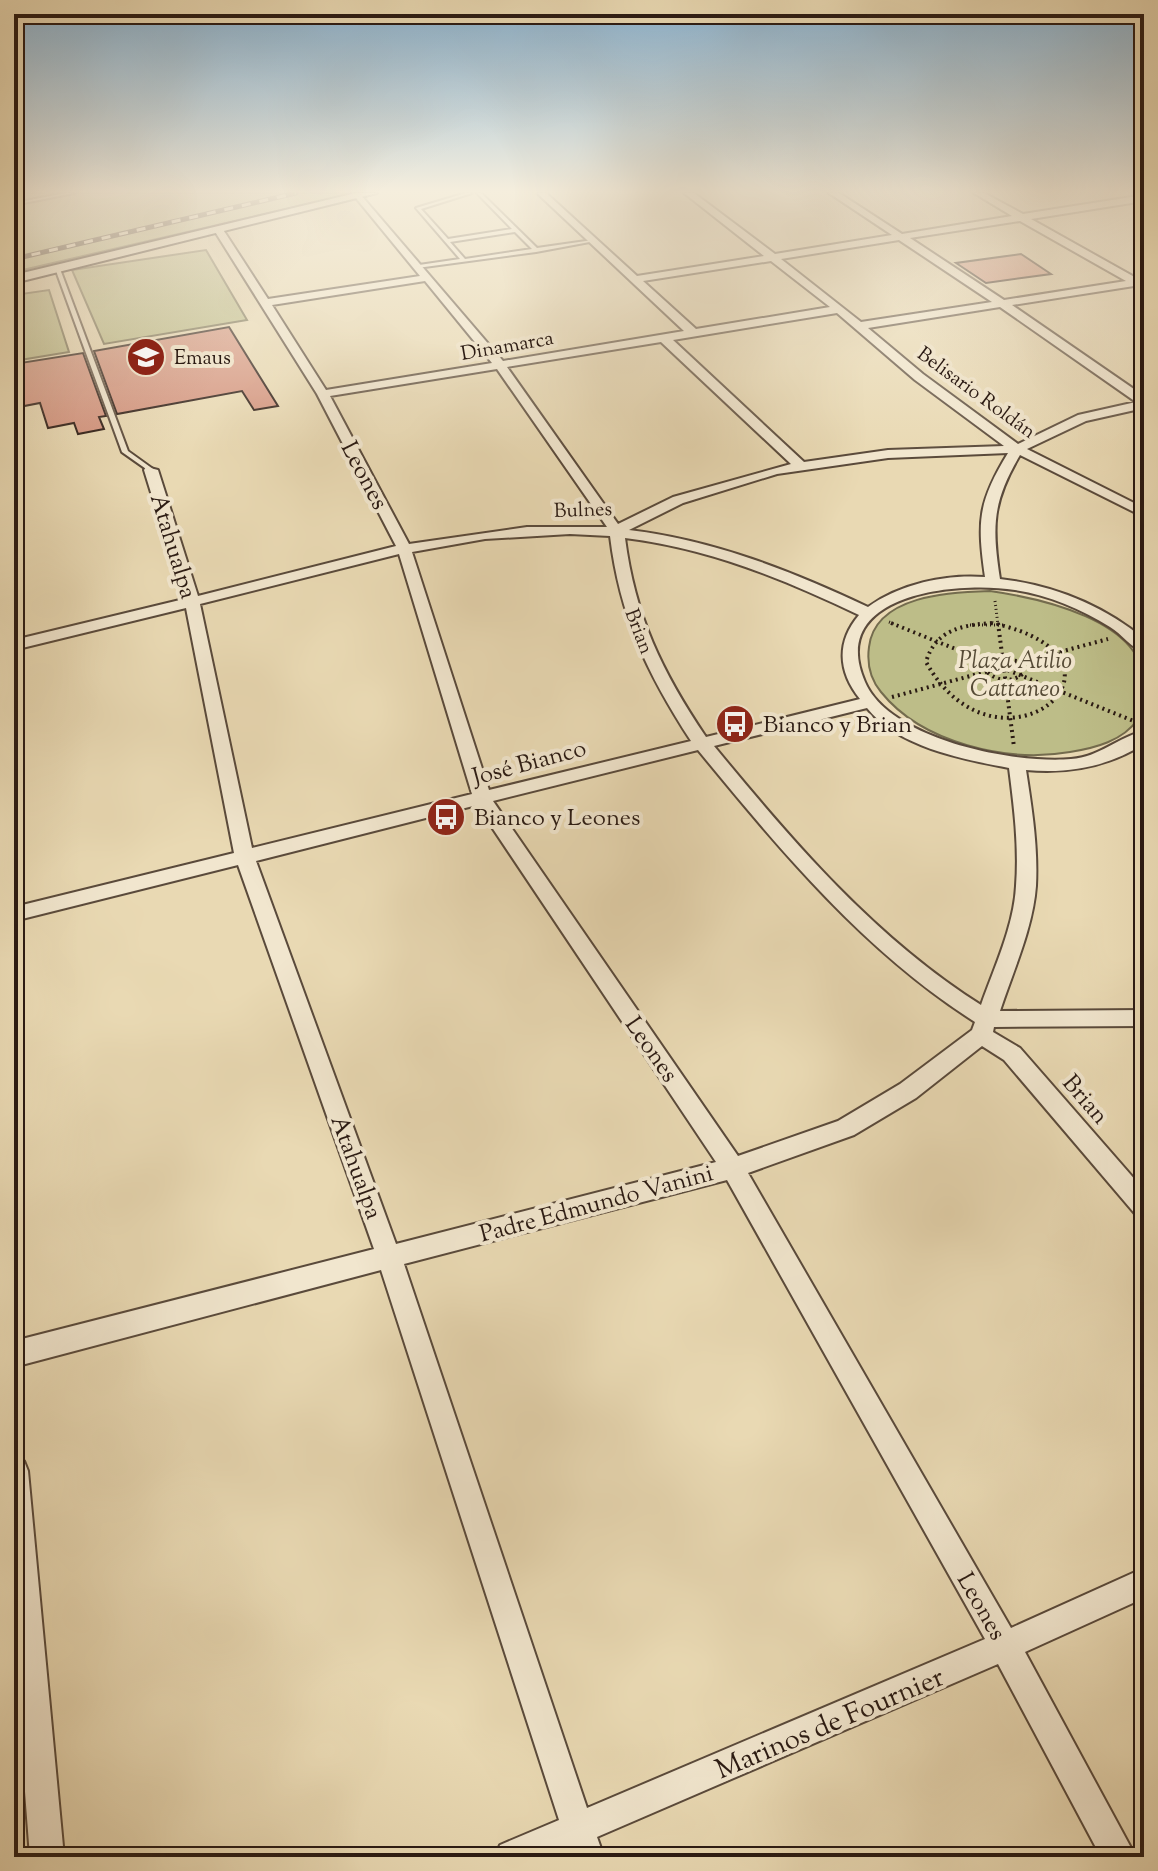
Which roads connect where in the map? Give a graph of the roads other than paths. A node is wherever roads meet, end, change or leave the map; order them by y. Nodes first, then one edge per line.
1 (61, 280) edge
2 (251, 280) edge
3 (412, 280) edge
4 (429, 280) edge
5 (639, 280) edge
6 (804, 280) edge
7 (968, 280) edge
8 (1142, 283) edge
9 (265, 303) junction
10 (1002, 303) junction
11 (839, 309) junction
12 (858, 326) junction
13 (692, 332) junction
14 (663, 337) junction
15 (500, 365) junction
16 (323, 394) junction
17 (1144, 403) edge
18 (1017, 449) junction
19 (800, 465) junction
20 (151, 470) joint
21 (1144, 513) edge
22 (617, 532) junction
23 (404, 548) junction
24 (993, 582) junction
25 (192, 602) junction
26 (868, 613) junction
27 (1137, 631) edge
28 (14, 645) edge
29 (1144, 647) edge
30 (870, 702) junction
31 (1144, 736) edge
32 (701, 742) junction
33 (1017, 765) junction
34 (482, 799) junction
35 (244, 855) junction
36 (14, 914) edge
37 (1144, 1018) edge
38 (983, 1027) junction
39 (733, 1168) junction
40 (1144, 1207) edge
41 (389, 1257) junction
42 (14, 1354) edge
43 (14, 1471) edge
44 (1144, 1583) edge
45 (1005, 1646) junction
46 (583, 1843) edge
47 (47, 1857) edge
48 (512, 1857) edge
49 (1119, 1857) edge

1 - 20 lane
2 - 9 street, Leones
3 - 9 street
4 - 15 street, Brian
5 - 13 street
6 - 11 street, Belisario Roldán
7 - 10 street
8 - 10 street
9 - 16 street, Leones
10 - 12 street
10 - 17 street
11 - 12 street, Belisario Roldán
11 - 13 street, Dinamarca
12 - 18 street, Belisario Roldán
13 - 14 street, Dinamarca
14 - 15 street, Dinamarca
14 - 19 street
15 - 16 street, Dinamarca
15 - 22 street, Brian
16 - 23 street, Leones
17 - 18 street, Bulnes
18 - 19 street, Bulnes
18 - 21 street, Belisario Roldán
18 - 24 street
19 - 22 street, Bulnes
20 - 25 street, Atahualpa
22 - 23 street, Bulnes
22 - 26 street
22 - 32 street, Brian
23 - 25 street, Bulnes
23 - 34 street, Leones
24 - 26 street
24 - 27 street
25 - 28 street, Bulnes
25 - 35 street, Atahualpa
26 - 30 street
27 - 29 street
30 - 32 street, José Bianco
30 - 33 street
31 - 33 street
32 - 34 street, José Bianco
32 - 38 street, Brian
33 - 38 street
34 - 35 street, José Bianco
34 - 39 street, Leones
35 - 36 street, José Bianco
35 - 41 street, Atahualpa
37 - 38 street
38 - 39 street, Padre Edmundo Vanini
38 - 40 street, Brian
39 - 41 street, Padre Edmundo Vanini
39 - 45 street, Leones
41 - 42 street, Padre Edmundo Vanini
41 - 46 street, Atahualpa
43 - 47 street
44 - 45 street, Marinos de Fournier
45 - 46 street, Marinos de Fournier
45 - 49 street, Leones
46 - 48 street, Marinos de Fournier

